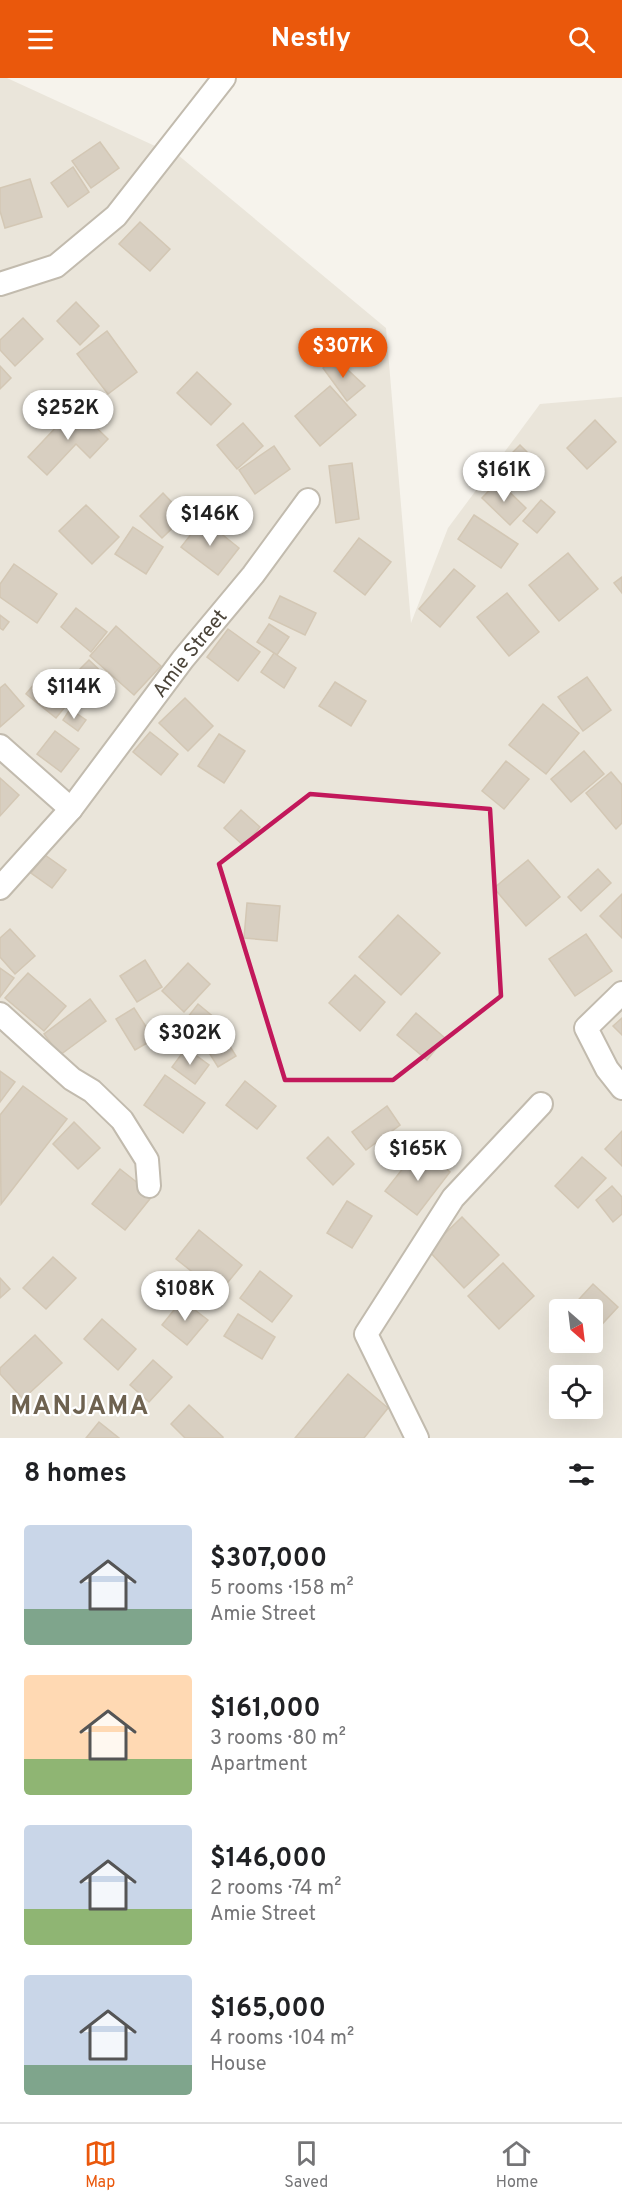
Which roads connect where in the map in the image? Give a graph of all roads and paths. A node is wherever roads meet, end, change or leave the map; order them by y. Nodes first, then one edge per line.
1 (224, 78) edge
2 (0, 284) edge
3 (308, 500) dead end
4 (0, 747) edge
5 (71, 809) junction
6 (0, 888) edge
7 (622, 993) edge
8 (0, 1014) edge
9 (622, 1088) edge
10 (541, 1104) dead end
11 (149, 1186) dead end
12 (417, 1438) edge

1 - 2 street
3 - 5 street, Amie Street
4 - 5 street
5 - 6 street, Amie Street
7 - 9 street
8 - 11 street
10 - 12 street

